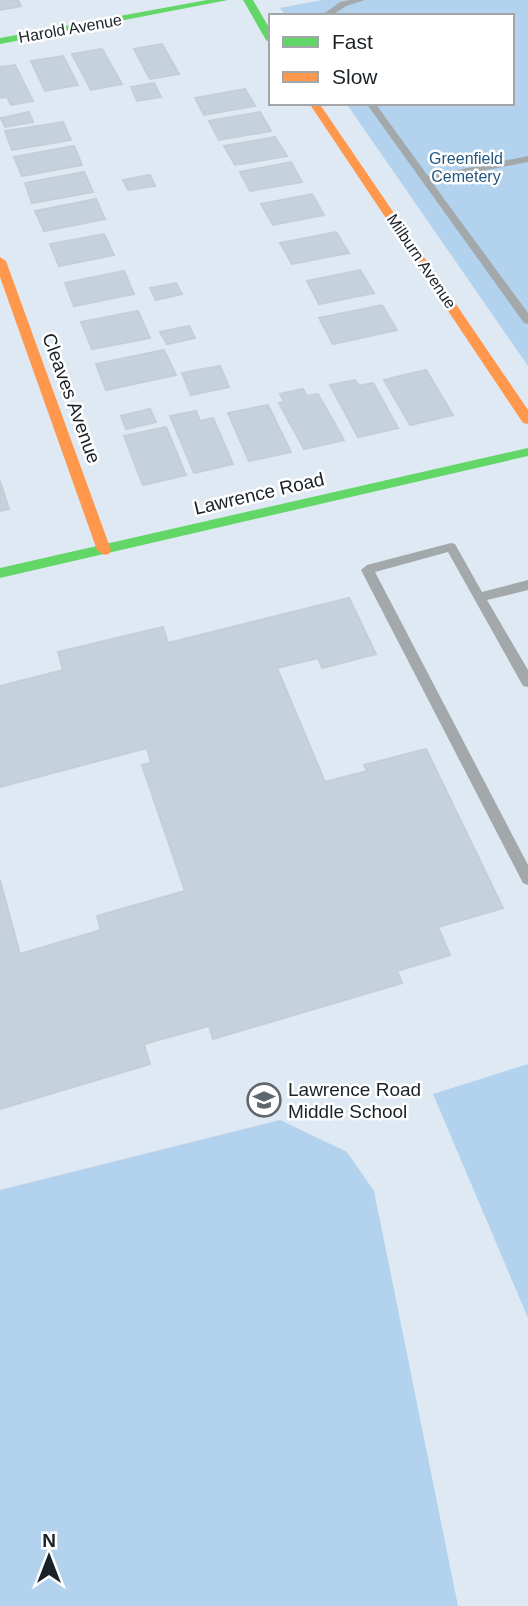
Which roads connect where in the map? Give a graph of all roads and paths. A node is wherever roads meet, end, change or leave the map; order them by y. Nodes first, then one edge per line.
1 (223, 0) edge
2 (248, 0) edge
3 (361, 0) edge
4 (329, 14) edge
5 (269, 37) edge
6 (0, 41) edge
7 (315, 105) edge
8 (371, 105) edge
9 (528, 159) edge
10 (425, 179) junction
11 (0, 261) edge
12 (528, 321) edge
13 (528, 420) edge
14 (528, 452) edge
15 (104, 550) junction
16 (0, 573) edge
17 (528, 585) edge
18 (479, 597) junction
19 (528, 682) edge
20 (528, 879) edge

1 - 6 street, Harold Avenue
2 - 5 street
3 - 4 lane
7 - 13 street, Milburn Avenue
8 - 10 lane
9 - 10 lane
10 - 12 lane
11 - 15 street, Cleaves Avenue
14 - 15 street, Lawrence Road
15 - 16 street, Lawrence Road
17 - 18 lane
18 - 19 lane
18 - 20 lane

